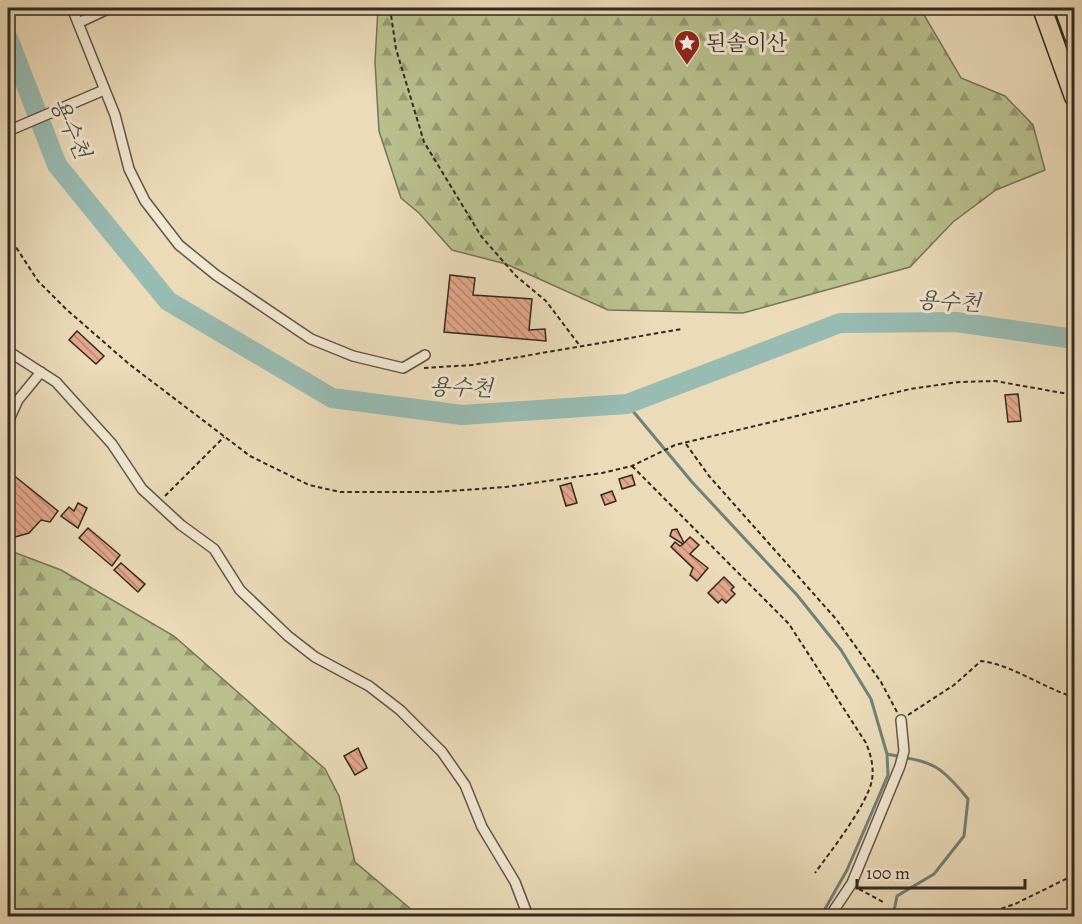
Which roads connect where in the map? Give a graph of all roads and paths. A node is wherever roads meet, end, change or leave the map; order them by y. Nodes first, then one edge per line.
1 (72, 8) edge
2 (110, 8) edge
3 (390, 8) edge
4 (1042, 8) edge
5 (1064, 8) edge
6 (78, 23) junction
7 (1074, 36) edge
8 (104, 90) junction
9 (1074, 97) edge
10 (8, 131) edge
11 (8, 235) edge
12 (682, 329) dead end
13 (580, 346) junction
14 (8, 351) edge
15 (425, 355) dead end
16 (403, 368) junction
17 (41, 372) junction
18 (1074, 395) edge
19 (8, 422) edge
20 (224, 437) junction
21 (686, 443) junction
22 (632, 466) junction
23 (159, 502) junction
24 (1074, 697) edge
25 (901, 720) junction
26 (815, 873) dead end
27 (1074, 875) edge
28 (852, 883) junction
29 (885, 903) dead end
30 (528, 916) edge
31 (830, 916) edge
32 (980, 916) edge

1 - 6 street
2 - 6 street
3 - 13 path
4 - 9 highway
5 - 7 highway
6 - 8 street
8 - 10 street
8 - 16 street
11 - 20 path
12 - 13 path
13 - 16 path
14 - 17 street
15 - 16 street
17 - 19 street
17 - 23 street
18 - 21 path
20 - 22 path
20 - 23 path
21 - 22 path
21 - 25 path
22 - 26 path
23 - 30 street
24 - 25 path
25 - 28 street
27 - 32 path
28 - 29 path
28 - 31 street

